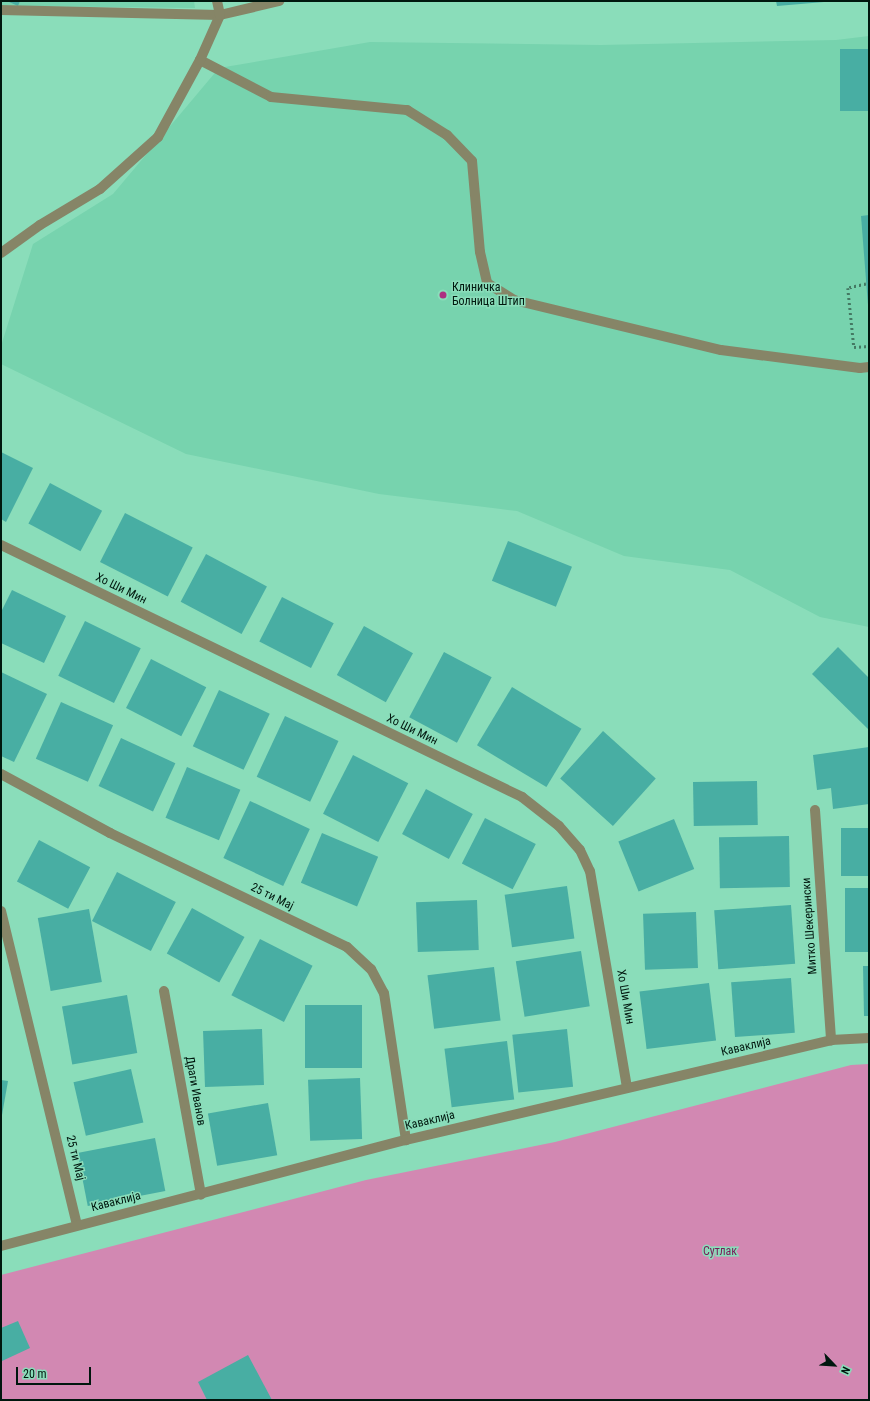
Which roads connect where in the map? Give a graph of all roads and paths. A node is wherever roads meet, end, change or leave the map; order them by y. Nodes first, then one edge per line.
1 (217, 1) edge
2 (279, 1) edge
3 (1, 10) edge
4 (220, 15) junction
5 (200, 60) junction
6 (1, 253) edge
7 (866, 284) dead end
8 (869, 346) edge
9 (869, 367) edge
10 (1, 545) edge
11 (1, 774) edge
12 (815, 810) dead end
13 (1, 911) edge
14 (164, 991) dead end
15 (869, 1038) edge
16 (831, 1040) junction
17 (627, 1088) junction
18 (406, 1140) junction
19 (202, 1195) junction
20 (78, 1225) junction
21 (1, 1246) edge

1 - 4 street
2 - 4 street
3 - 4 street
4 - 5 street
5 - 6 street
5 - 9 street
7 - 8 path
10 - 17 street, Хо Ши Мин
11 - 18 street, 25 ти Мај
12 - 16 street, Митко Шекерински
13 - 20 street, 25 ти Мај
14 - 19 street, Драги Иванов
15 - 16 street, Каваклија
16 - 17 street, Каваклија
17 - 18 street, Каваклија
18 - 19 street, Каваклија
19 - 20 street, Каваклија
20 - 21 street, Каваклија

